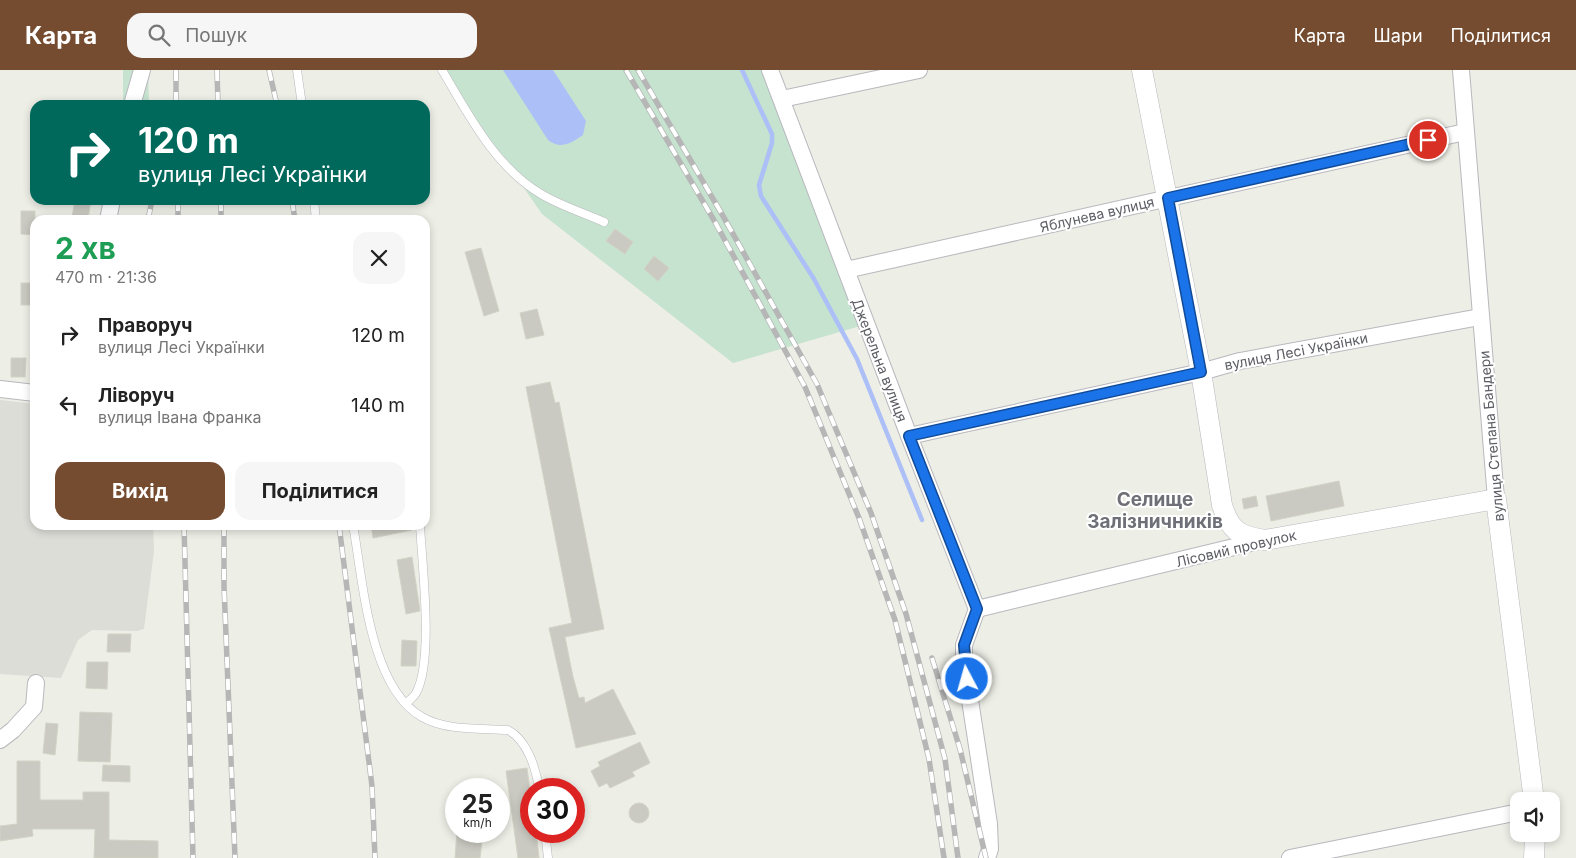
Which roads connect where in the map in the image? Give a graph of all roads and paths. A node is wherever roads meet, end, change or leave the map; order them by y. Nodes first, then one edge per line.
1 (142, 70) edge
2 (297, 70) edge
3 (442, 70) edge
4 (770, 70) edge
5 (919, 70) edge
6 (1142, 70) edge
7 (1461, 70) edge
8 (782, 99) junction
9 (133, 100) edge
10 (301, 100) edge
11 (1465, 132) junction
12 (1168, 198) junction
13 (604, 222) dead end
14 (846, 270) junction
15 (1480, 317) junction
16 (1201, 372) junction
17 (0, 388) edge
18 (30, 392) edge
19 (909, 436) junction
20 (1496, 499) junction
21 (354, 530) edge
22 (420, 530) edge
23 (1265, 540) junction
24 (977, 609) junction
25 (36, 683) dead end
26 (406, 704) junction
27 (0, 740) edge
28 (536, 778) edge
29 (1533, 792) edge
30 (1510, 814) edge
31 (1535, 842) edge
32 (546, 843) edge
33 (548, 858) edge
34 (987, 858) edge
35 (1290, 858) edge
36 (1534, 858) edge

1 - 9 street
2 - 10 lane
3 - 13 lane
4 - 8 street, Джерельна вулиця
5 - 8 street
6 - 12 street
7 - 11 street, вулиця Степана Бандери
8 - 14 street, Джерельна вулиця
11 - 12 street, Яблунева вулиця
11 - 15 street, вулиця Степана Бандери
12 - 14 street, Яблунева вулиця
12 - 16 street
14 - 19 street, Джерельна вулиця
15 - 16 street, вулиця Лесі Українки
15 - 20 street, вулиця Степана Бандери
16 - 19 street, вулиця Лесі Українки
16 - 23 street
17 - 18 street
19 - 24 street, Джерельна вулиця
20 - 23 street, Лісовий провулок
20 - 29 street, вулиця Степана Бандери
21 - 26 lane
22 - 26 lane
23 - 24 street, Лісовий провулок
24 - 34 street
25 - 27 street
26 - 28 lane
30 - 35 street
31 - 36 street
32 - 33 lane

